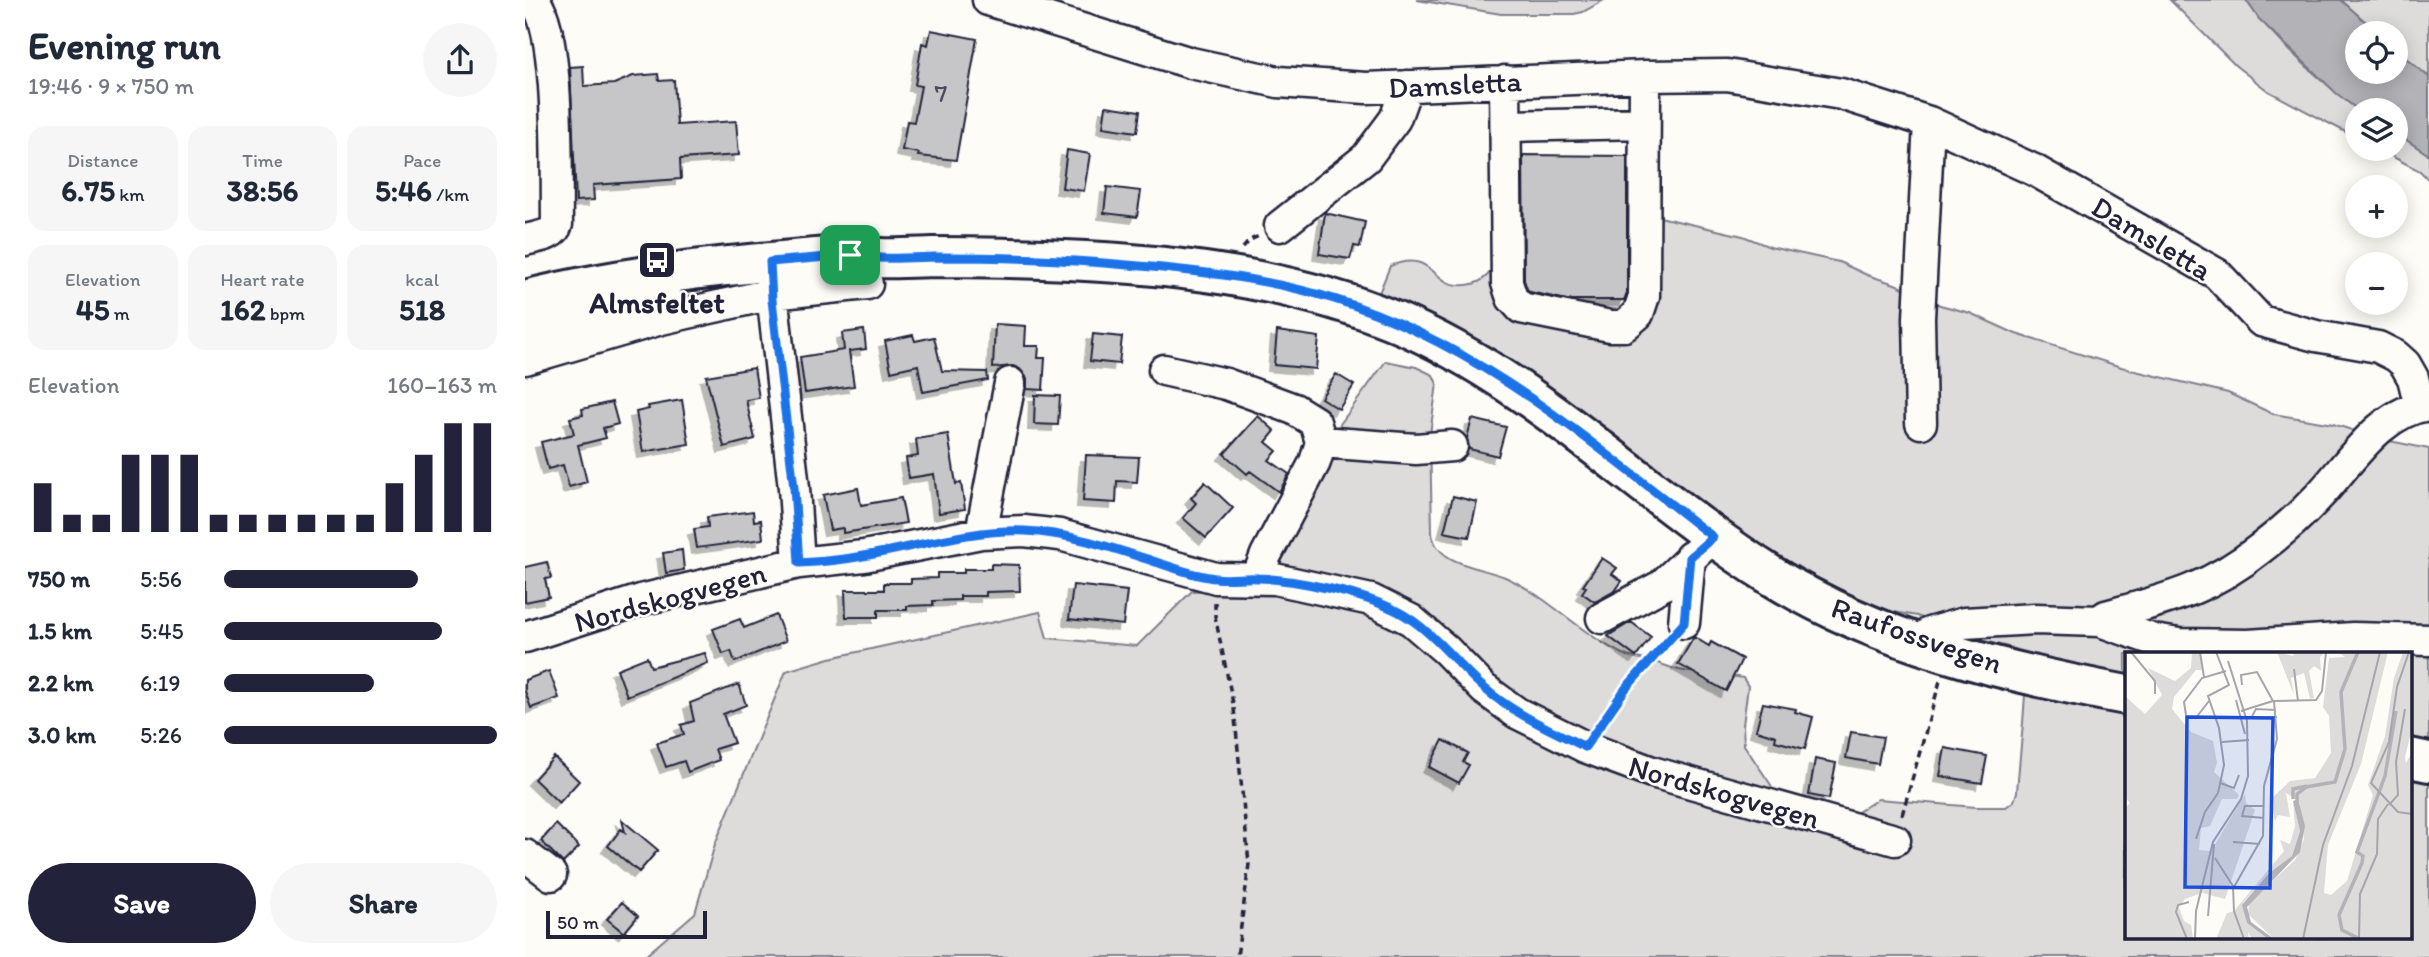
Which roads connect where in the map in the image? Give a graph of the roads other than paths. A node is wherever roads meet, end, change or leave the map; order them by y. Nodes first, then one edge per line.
1 (534, 0) edge
2 (988, 0) edge
3 (1644, 76) junction
4 (1505, 81) junction
5 (1407, 86) junction
6 (1929, 122) junction
7 (1644, 124) junction
8 (1506, 126) junction
9 (1280, 226) dead end
10 (525, 240) edge
11 (770, 277) junction
12 (525, 300) edge
13 (525, 334) edge
14 (525, 359) edge
15 (1164, 370) dead end
16 (1010, 383) dead end
17 (2424, 405) edge
18 (1921, 423) dead end
19 (1321, 445) junction
20 (1452, 446) dead end
21 (981, 533) junction
22 (1702, 547) junction
23 (799, 563) junction
24 (1257, 578) junction
25 (1602, 618) dead end
26 (2100, 621) junction
27 (1684, 623) road end
28 (525, 638) edge
29 (2429, 640) edge
30 (1920, 643) junction
31 (2125, 695) edge
32 (2411, 758) edge
33 (2429, 762) edge
34 (1895, 841) road end
35 (525, 855) edge
36 (551, 875) dead end

1 - 10 street
2 - 5 street, Damsletta
3 - 4 street, Damsletta
3 - 6 street, Damsletta
3 - 7 street
4 - 5 street, Damsletta
4 - 8 street
5 - 9 street
6 - 17 street, Damsletta
6 - 18 street
7 - 8 street
7 - 8 street
11 - 12 main road, Raufossvegen
11 - 13 main road, Raufossvegen
11 - 14 street
11 - 22 main road, Raufossvegen
11 - 23 street
15 - 19 street
16 - 21 street
17 - 26 street
19 - 20 street
19 - 24 street
21 - 23 street, Nordskogvegen
21 - 24 street, Nordskogvegen
22 - 25 street
22 - 27 street
22 - 30 main road, Raufossvegen
23 - 28 street, Nordskogvegen
24 - 34 street, Nordskogvegen
26 - 29 street
26 - 30 street
30 - 31 main road, Raufossvegen
32 - 33 main road
35 - 36 street

